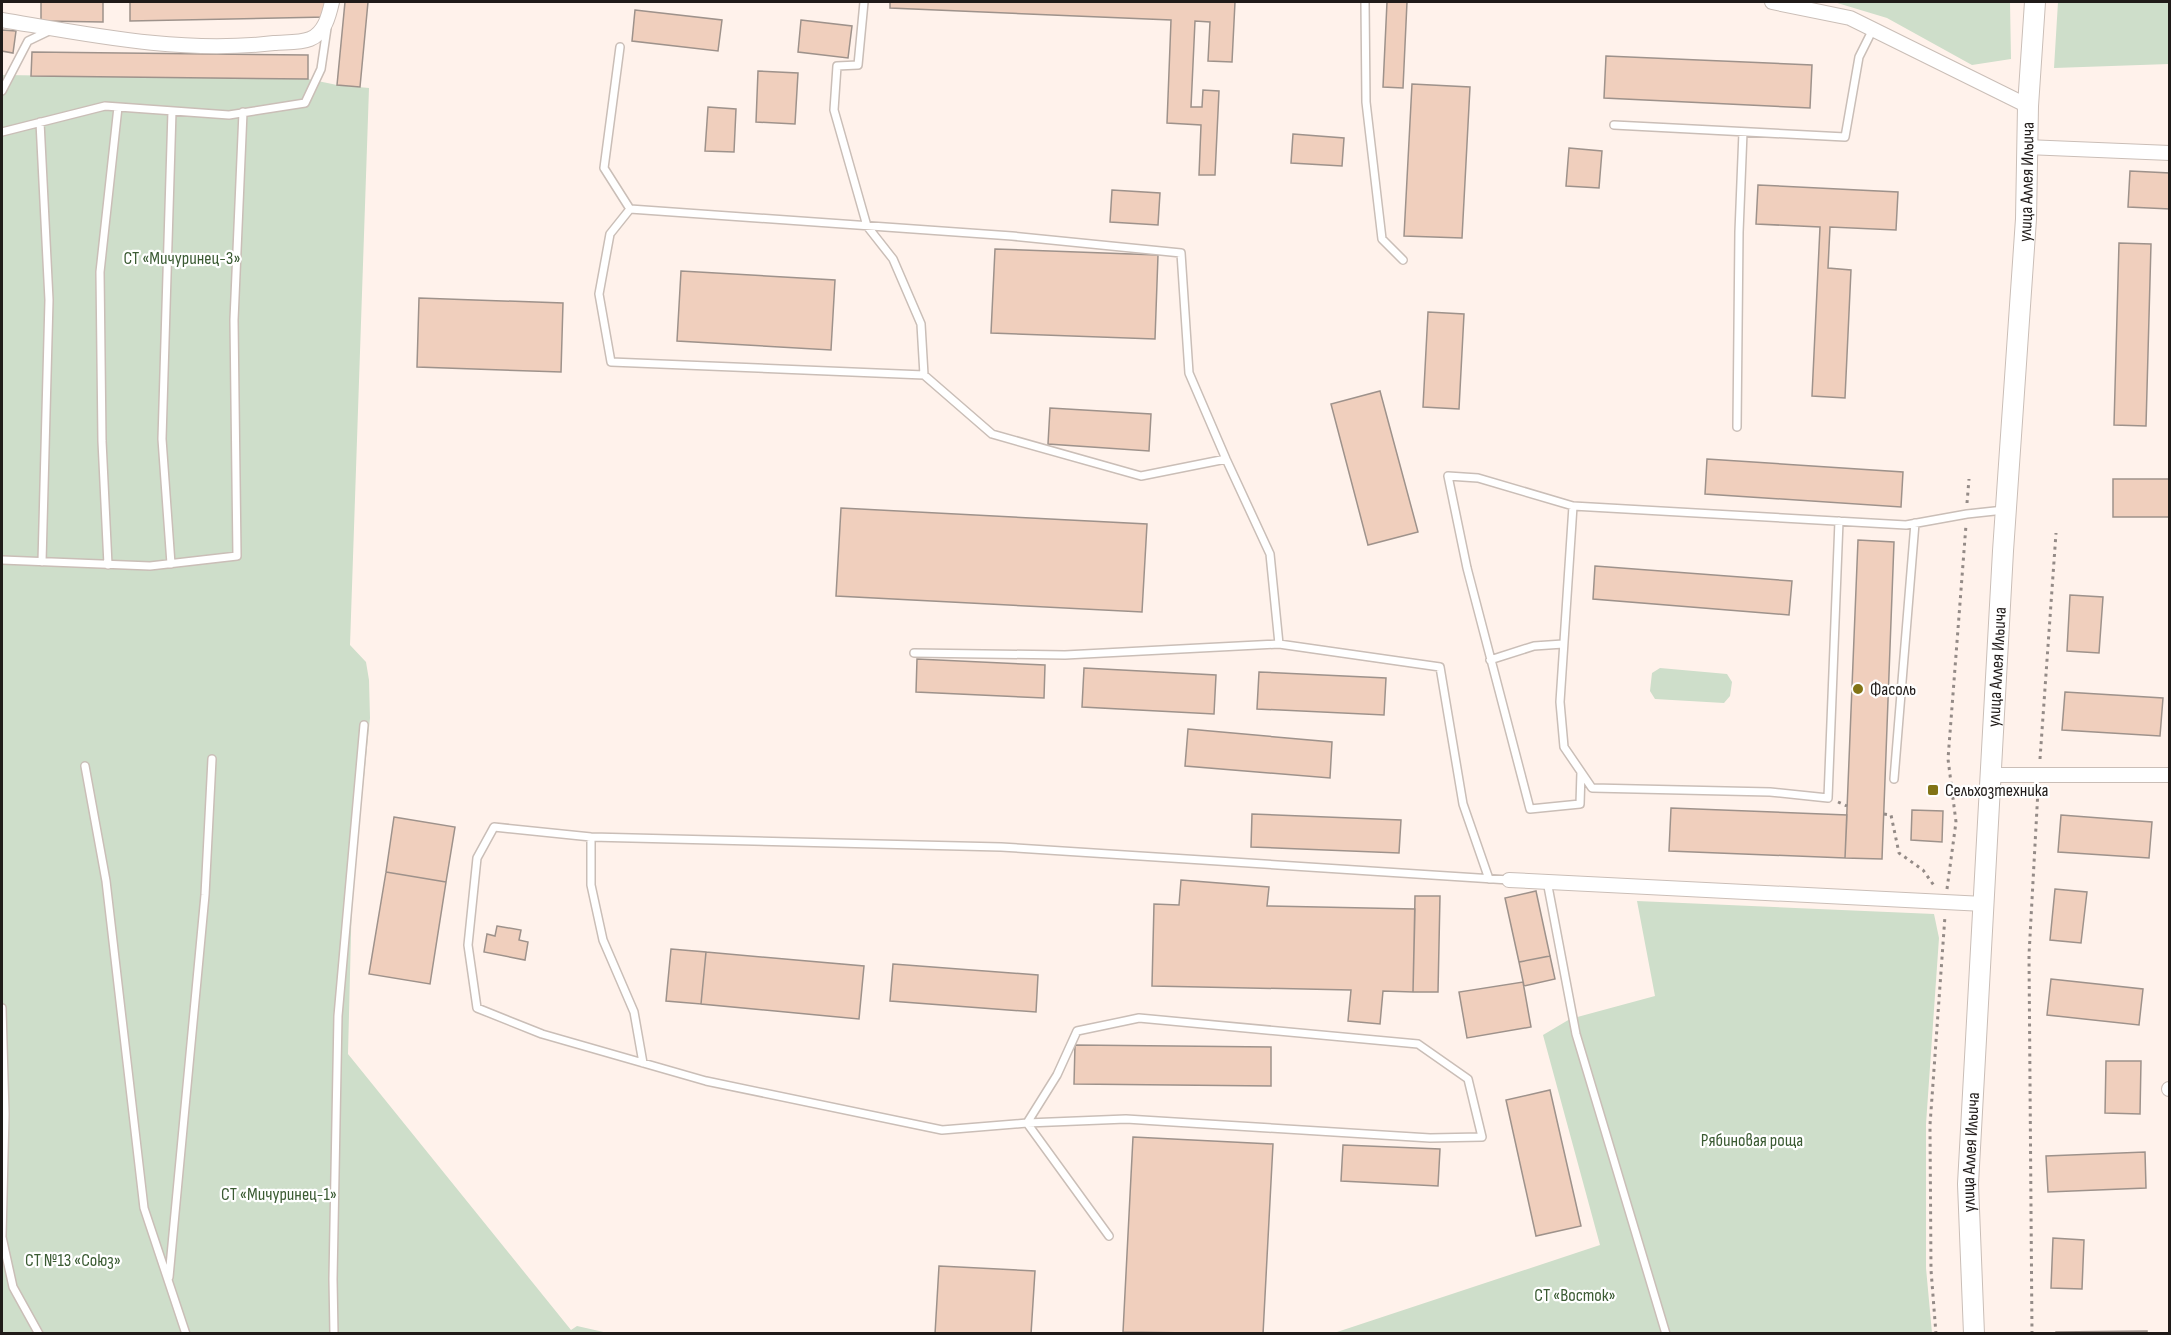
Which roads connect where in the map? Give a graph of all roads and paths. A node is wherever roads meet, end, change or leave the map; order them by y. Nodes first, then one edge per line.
1 (332, 2) edge
2 (864, 2) edge
3 (1365, 2) edge
4 (1772, 2) edge
5 (2035, 2) edge
6 (2, 20) edge
7 (328, 22) junction
8 (53, 28) junction
9 (1873, 29) junction
10 (620, 46) dead end
11 (2, 91) edge
12 (2028, 106) junction
13 (118, 107) junction
14 (172, 111) junction
15 (243, 112) junction
16 (40, 122) junction
17 (1614, 125) dead end
18 (2, 132) edge
19 (1743, 132) junction
20 (2027, 147) junction
21 (2169, 153) edge
22 (630, 208) junction
23 (867, 226) junction
24 (1403, 260) dead end
25 (924, 375) junction
26 (1737, 427) dead end
27 (1226, 459) junction
28 (1573, 506) junction
29 (2007, 509) junction
30 (1839, 521) junction
31 (1915, 523) junction
32 (2056, 533) dead end
33 (2, 560) edge
34 (42, 562) junction
35 (171, 564) junction
36 (108, 565) junction
37 (1279, 644) junction
38 (1563, 644) junction
39 (914, 653) dead end
40 (1490, 660) junction
41 (364, 725) dead end
42 (212, 759) dead end
43 (85, 766) dead end
44 (1581, 772) junction
45 (1991, 776) junction
46 (2039, 776) junction
47 (2169, 776) edge
48 (1894, 779) dead end
49 (1884, 814) dead end
50 (591, 837) junction
51 (1490, 879) junction
52 (1509, 880) joint
53 (1547, 881) junction
54 (1946, 900) junction
55 (1984, 904) junction
56 (2, 1008) edge
57 (643, 1063) junction
58 (1027, 1123) junction
59 (1109, 1236) dead end
60 (169, 1280) junction
61 (39, 1334) edge
62 (186, 1334) edge
63 (334, 1334) edge
64 (1666, 1334) edge
65 (1974, 1334) edge
66 (2032, 1334) edge

1 - 7 street
2 - 23 lane
3 - 24 lane
4 - 9 street
5 - 12 main road, улица Аллея Ильича
6 - 8 street
7 - 8 street
7 - 15 lane
8 - 11 lane
9 - 12 street
9 - 19 lane
10 - 22 lane
12 - 20 main road, улица Аллея Ильича
13 - 14 lane
13 - 16 lane
13 - 36 lane
14 - 15 lane
14 - 35 lane
15 - 35 lane
16 - 18 lane
16 - 34 lane
17 - 19 lane
19 - 26 lane
20 - 21 street
20 - 29 main road, улица Аллея Ильича
22 - 23 lane
22 - 25 lane
23 - 25 lane
23 - 27 lane
25 - 27 lane
27 - 37 lane
28 - 30 lane
28 - 38 lane
28 - 40 lane
29 - 31 lane
29 - 45 main road, улица Аллея Ильича
30 - 31 lane
30 - 44 lane
31 - 48 lane
32 - 46 path
33 - 34 lane
34 - 36 lane
35 - 36 lane
37 - 39 lane
37 - 51 lane
38 - 40 lane
38 - 44 lane
40 - 44 lane
41 - 63 lane
42 - 60 lane
43 - 60 lane
45 - 46 street
45 - 55 main road, улица Аллея Ильича
46 - 47 street
46 - 66 path
49 - 54 path
50 - 51 lane
50 - 57 lane
50 - 57 lane
51 - 52 lane
52 - 53 street
53 - 54 street
53 - 64 lane
54 - 55 street
55 - 65 main road, улица Аллея Ильича
56 - 61 lane
57 - 58 lane
58 - 58 lane
58 - 59 lane
60 - 62 lane

